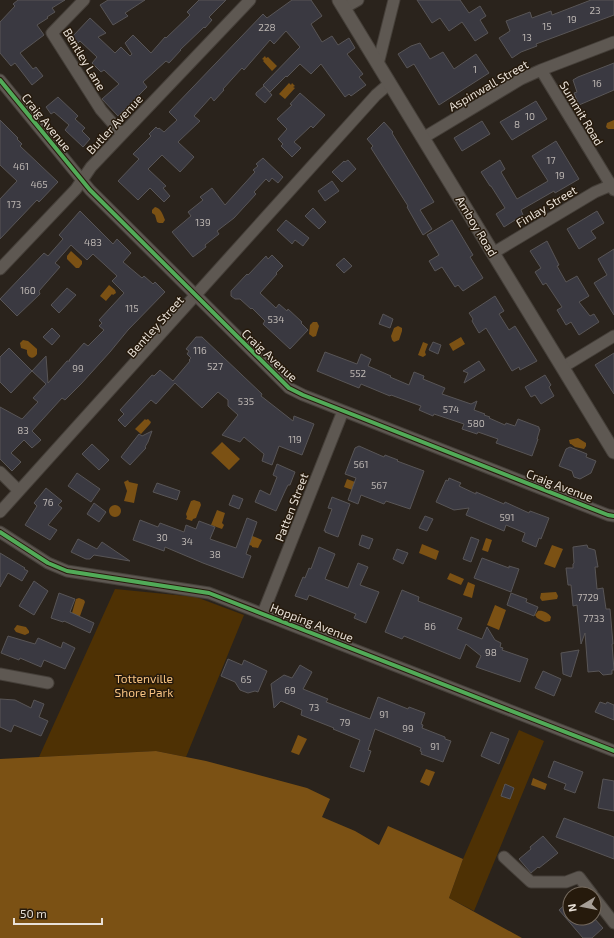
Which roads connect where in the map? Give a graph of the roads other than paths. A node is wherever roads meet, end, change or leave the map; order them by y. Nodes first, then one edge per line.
1 (84, 0) edge
2 (250, 0) edge
3 (358, 0) edge
4 (394, 0) edge
5 (341, 4) edge
6 (614, 42) edge
7 (378, 64) junction
8 (541, 70) junction
9 (0, 80) edge
10 (390, 83) junction
11 (122, 134) junction
12 (423, 138) junction
13 (82, 180) junction
14 (613, 186) edge
15 (493, 253) junction
16 (0, 269) edge
17 (196, 296) junction
18 (614, 336) edge
19 (563, 367) junction
20 (343, 411) junction
21 (614, 452) edge
22 (0, 472) edge
23 (19, 491) junction
24 (0, 512) edge
25 (614, 516) edge
26 (0, 532) edge
27 (264, 613) junction
28 (0, 674) edge
29 (48, 683) dead end
30 (614, 751) edge
31 (504, 857) dead end
32 (586, 886) edge
33 (602, 907) edge
34 (614, 923) edge

1 - 11 street, Bentley Lane
2 - 11 street, Butler Avenue
3 - 5 street
4 - 7 street
5 - 7 street, Amboy Road
6 - 8 street, Aspinwall Street
7 - 10 street, Amboy Road
8 - 12 street, Aspinwall Street
8 - 14 street, Summit Road
9 - 13 street, Craig Avenue
10 - 12 street, Amboy Road
10 - 17 street, Bentley Street
11 - 13 street, Butler Avenue
12 - 15 street, Amboy Road
13 - 16 street, Butler Avenue
13 - 17 street, Craig Avenue
14 - 15 street, Finlay Street
15 - 19 street, Amboy Road
17 - 20 street, Craig Avenue
17 - 23 street, Bentley Street
18 - 19 street
19 - 21 street, Amboy Road
20 - 25 street, Craig Avenue
20 - 27 street, Patten Street
22 - 23 street
23 - 24 street, Bentley Street
26 - 27 street, Hopping Avenue
27 - 30 street, Hopping Avenue
28 - 29 street
31 - 32 street
33 - 34 street

